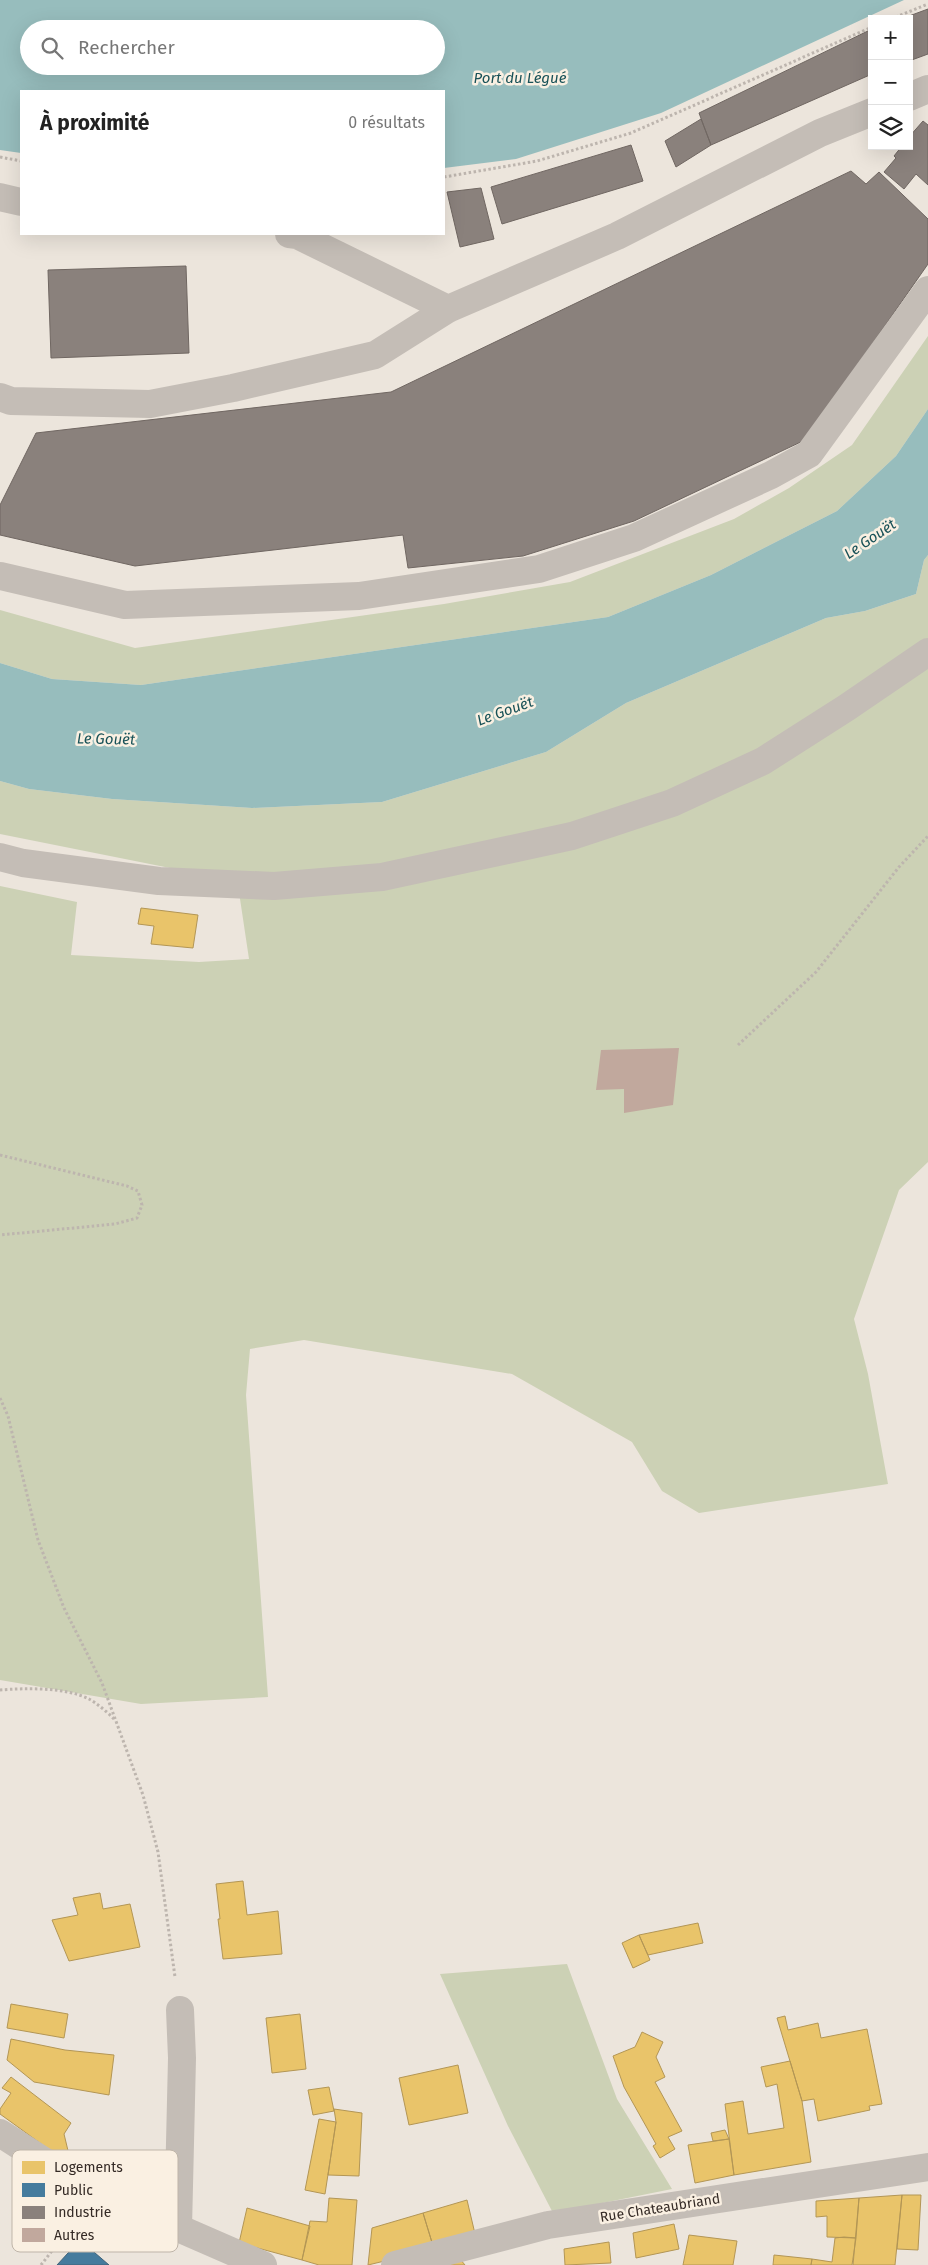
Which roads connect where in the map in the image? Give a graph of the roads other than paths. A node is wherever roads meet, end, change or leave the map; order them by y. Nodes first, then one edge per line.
1 (928, 90) edge
2 (913, 96) edge
3 (868, 114) edge
4 (0, 197) edge
5 (20, 202) edge
6 (297, 235) edge
7 (928, 290) edge
8 (448, 309) junction
9 (0, 397) edge
10 (0, 576) edge
11 (928, 652) edge
12 (0, 857) edge
13 (180, 2010) road end
14 (0, 2133) edge
15 (26, 2150) edge
16 (928, 2167) edge
17 (178, 2228) joint
18 (263, 2265) edge
19 (395, 2265) edge

1 - 2 street
3 - 8 street
4 - 5 street
6 - 8 street
7 - 10 street
8 - 9 street
11 - 12 street
13 - 17 street
14 - 15 street
16 - 19 street, Rue Chateaubriand
17 - 18 street

